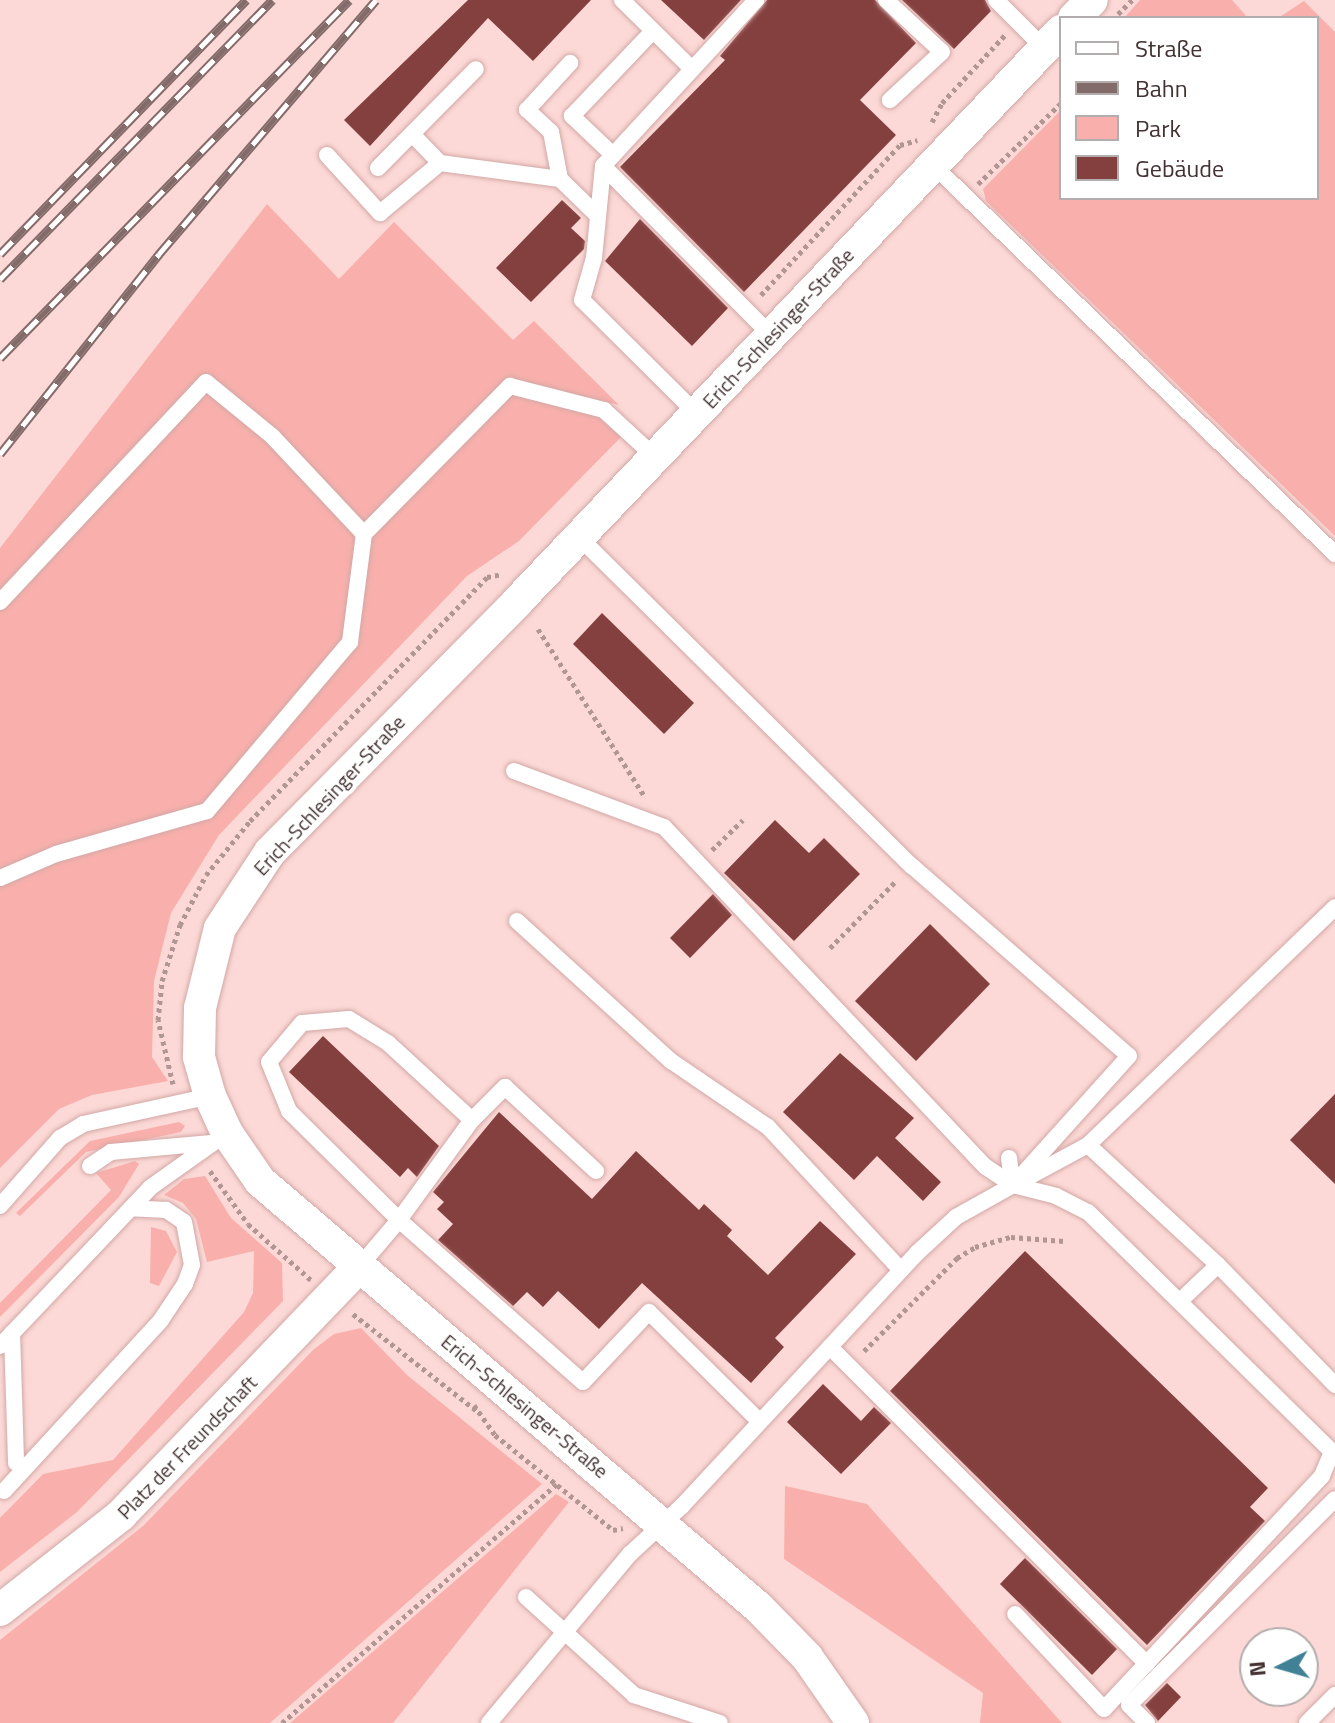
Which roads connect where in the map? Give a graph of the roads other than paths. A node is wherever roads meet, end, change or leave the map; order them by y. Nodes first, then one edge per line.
1 (622, 0) edge
2 (756, 0) edge
3 (886, 0) edge
4 (996, 0) edge
5 (1092, 0) edge
6 (1076, 16) edge
7 (653, 31) junction
8 (1052, 40) edge
9 (570, 63) dead end
10 (476, 69) dead end
11 (692, 69) junction
12 (890, 100) dead end
13 (412, 134) junction
14 (928, 151) junction
15 (327, 155) dead end
16 (608, 161) junction
17 (440, 163) junction
18 (378, 168) dead end
19 (560, 179) junction
20 (598, 216) junction
21 (764, 329) junction
22 (698, 415) junction
23 (656, 458) junction
24 (364, 534) junction
25 (580, 538) junction
26 (1335, 554) edge
27 (0, 602) edge
28 (514, 771) dead end
29 (0, 878) edge
30 (1335, 907) edge
31 (517, 921) dead end
32 (210, 1096) junction
33 (472, 1120) junction
34 (218, 1138) junction
35 (1088, 1145) junction
36 (1009, 1158) dead end
37 (90, 1166) dead end
38 (596, 1171) dead end
39 (1013, 1185) junction
40 (0, 1206) edge
41 (131, 1208) junction
42 (399, 1220) junction
43 (1218, 1265) junction
44 (359, 1267) junction
45 (901, 1270) junction
46 (1180, 1301) junction
47 (6, 1340) edge
48 (830, 1347) junction
49 (1335, 1385) edge
50 (758, 1420) junction
51 (16, 1463) edge
52 (4, 1491) dead end
53 (1335, 1499) edge
54 (664, 1523) junction
55 (526, 1597) dead end
56 (0, 1610) edge
57 (1015, 1614) dead end
58 (565, 1628) junction
59 (1147, 1664) junction
60 (1335, 1695) edge
61 (489, 1723) edge
62 (720, 1723) edge
63 (853, 1723) edge
64 (1147, 1723) edge
65 (1307, 1723) edge

1 - 7 lane
2 - 11 lane
3 - 12 lane
4 - 8 lane
5 - 6 street
7 - 11 lane
7 - 16 lane
8 - 14 street, Erich-Schlesinger-Straße
9 - 19 lane
10 - 13 lane
11 - 16 lane
13 - 17 lane
13 - 18 lane
14 - 21 street, Erich-Schlesinger-Straße
14 - 26 lane
15 - 17 lane
16 - 20 lane
16 - 21 lane
17 - 19 lane
19 - 20 lane
20 - 22 lane
21 - 22 street, Erich-Schlesinger-Straße
22 - 23 street, Erich-Schlesinger-Straße
23 - 24 lane
23 - 25 street, Erich-Schlesinger-Straße
24 - 27 lane
24 - 29 lane
25 - 32 street, Erich-Schlesinger-Straße
25 - 39 lane
28 - 39 lane
30 - 35 lane
31 - 45 lane
32 - 34 street, Erich-Schlesinger-Straße
32 - 40 lane
33 - 38 lane
33 - 42 lane
33 - 42 lane
34 - 37 lane
34 - 41 lane
34 - 44 street, Erich-Schlesinger-Straße
35 - 39 lane
35 - 43 lane
36 - 39 lane
39 - 45 lane
39 - 46 lane
41 - 47 lane
41 - 51 lane
42 - 44 lane
42 - 50 lane
43 - 46 lane
43 - 49 lane
44 - 54 street, Erich-Schlesinger-Straße
44 - 56 street, Platz der Freundschaft
45 - 48 lane
46 - 59 lane
47 - 51 lane
48 - 50 lane
48 - 59 lane
50 - 54 lane
51 - 52 lane
53 - 64 lane
54 - 58 lane
54 - 63 street, Erich-Schlesinger-Straße
55 - 58 lane
57 - 59 lane
58 - 61 lane
58 - 62 lane
60 - 65 lane

